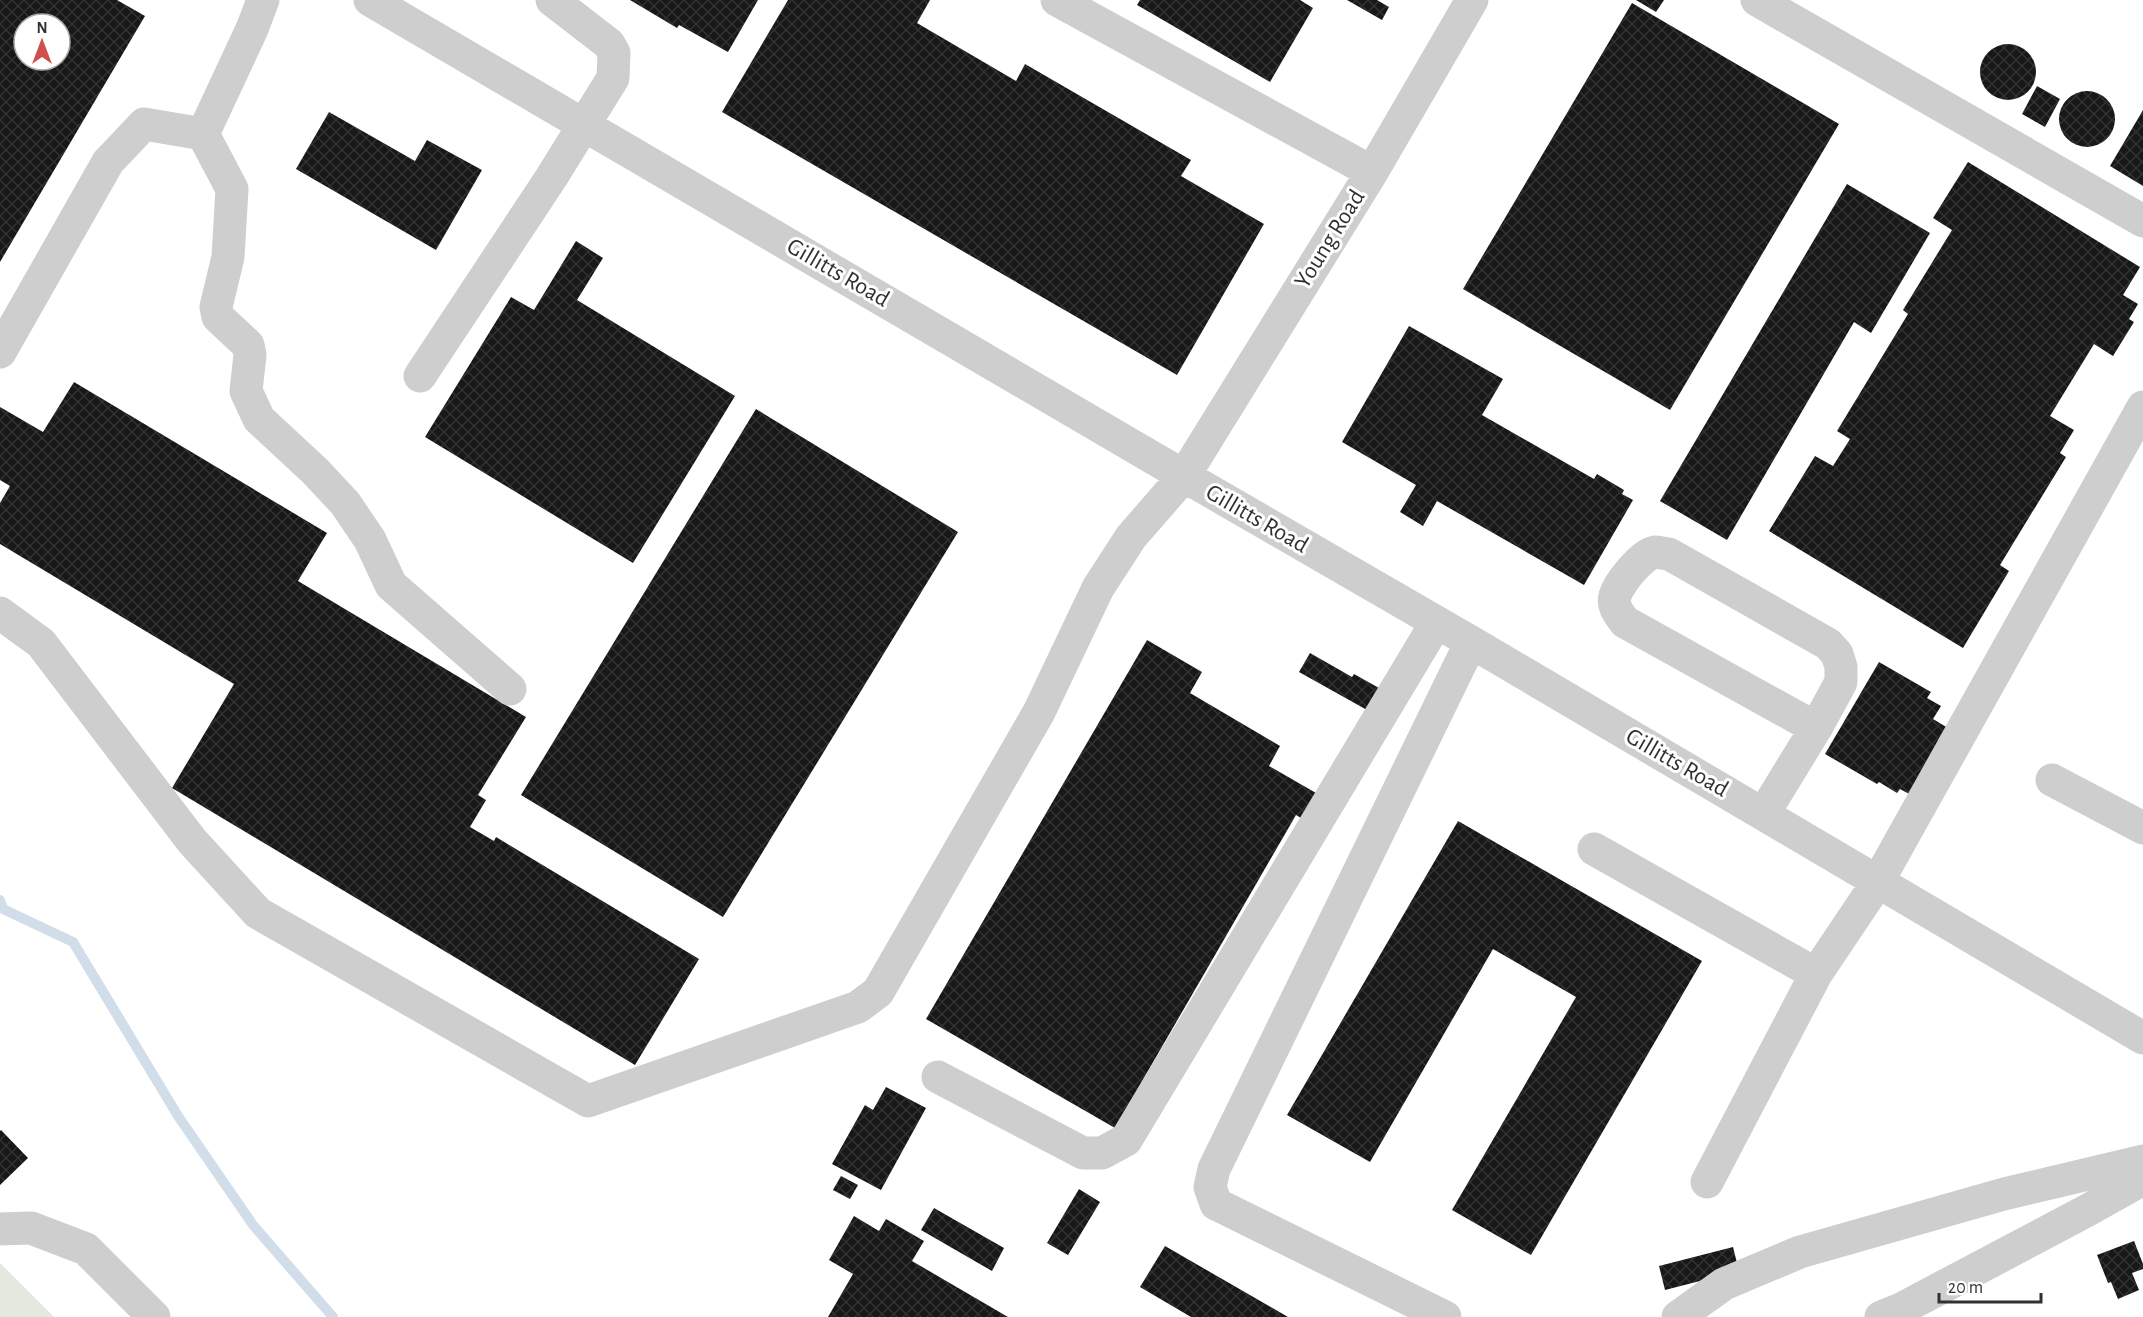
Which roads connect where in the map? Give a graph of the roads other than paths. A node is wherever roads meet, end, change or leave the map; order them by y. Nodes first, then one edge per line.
1 (263, 0) edge
2 (370, 0) edge
3 (552, 0) edge
4 (1057, 0) edge
5 (1472, 0) edge
6 (1757, 0) edge
7 (585, 125) junction
8 (203, 134) junction
9 (1372, 172) junction
10 (2143, 221) edge
11 (0, 352) edge
12 (420, 376) dead end
13 (2143, 407) edge
14 (1184, 476) junction
15 (0, 613) edge
16 (1436, 623) junction
17 (1471, 642) junction
18 (510, 689) dead end
19 (1816, 728) junction
20 (2052, 780) dead end
21 (1764, 813) junction
22 (2143, 828) edge
23 (1594, 849) dead end
24 (1877, 883) junction
25 (1816, 975) junction
26 (2143, 1038) edge
27 (938, 1077) dead end
28 (2143, 1161) edge
29 (2143, 1179) edge
30 (1707, 1182) dead end
31 (0, 1229) edge
32 (154, 1317) edge
33 (1445, 1317) edge
34 (1678, 1317) edge
35 (1881, 1317) edge

1 - 8 lane
2 - 7 lane, Gillitts Road
3 - 7 lane
4 - 9 lane
5 - 9 lane, Young Road
6 - 10 lane
7 - 12 lane
7 - 14 lane, Gillitts Road
8 - 11 lane
8 - 18 lane
9 - 14 lane, Young Road
13 - 24 lane
14 - 15 lane, Young Road
14 - 16 lane, Gillitts Road
16 - 17 lane, Gillitts Road
16 - 27 lane
17 - 21 lane, Gillitts Road
17 - 33 lane
19 - 19 lane
19 - 21 lane
20 - 22 lane
21 - 24 lane, Gillitts Road
23 - 25 lane
24 - 25 lane
24 - 26 lane, Gillitts Road
25 - 30 lane
28 - 34 lane
29 - 35 lane
31 - 32 lane

